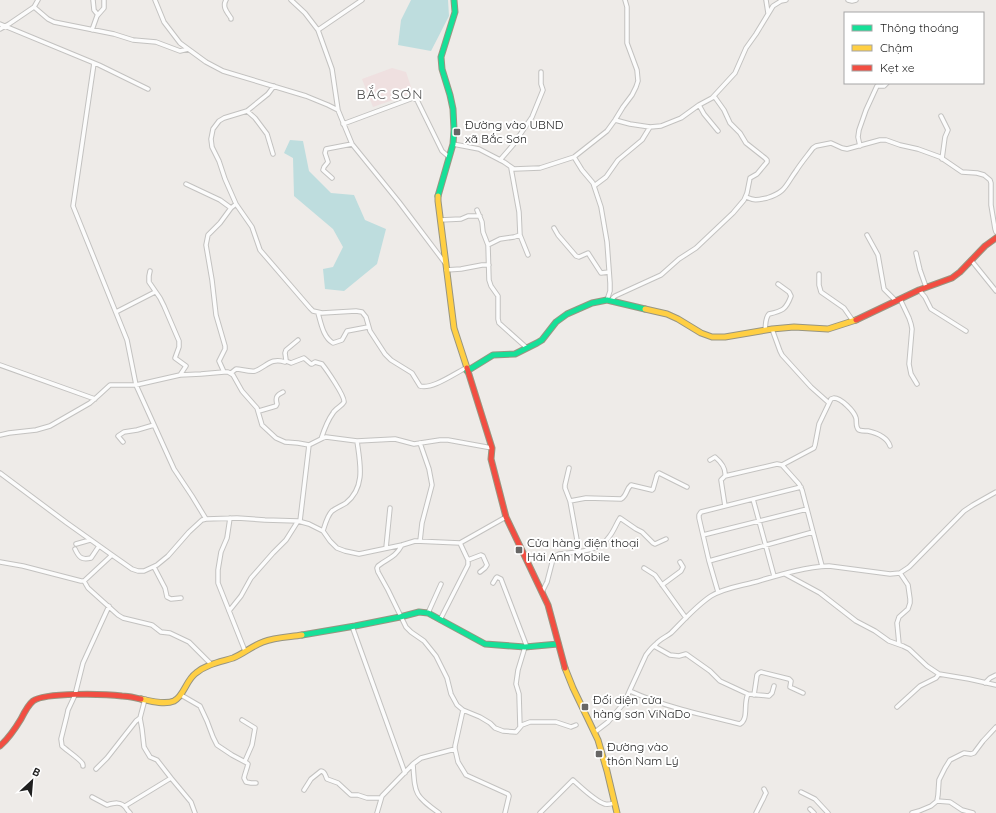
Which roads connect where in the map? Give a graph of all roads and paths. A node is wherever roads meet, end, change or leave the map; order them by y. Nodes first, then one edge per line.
1 (38, 0) edge
2 (93, 0) edge
3 (104, 0) edge
4 (155, 0) edge
5 (226, 0) edge
6 (291, 0) edge
7 (362, 0) edge
8 (454, 0) edge
9 (625, 0) edge
10 (766, 0) edge
11 (786, 0) edge
12 (848, 0) edge
13 (856, 0) edge
14 (34, 7) junction
15 (768, 13) junction
16 (98, 15) junction
17 (231, 19) dead end
18 (0, 24) edge
19 (6, 26) junction
20 (0, 29) edge
21 (92, 30) junction
22 (318, 30) junction
23 (188, 49) junction
24 (94, 63) junction
25 (541, 72) dead end
26 (886, 84) edge
27 (274, 86) junction
28 (148, 89) dead end
29 (714, 96) junction
30 (699, 104) junction
31 (338, 110) junction
32 (247, 111) junction
33 (941, 116) dead end
34 (615, 120) junction
35 (344, 124) junction
36 (650, 127) junction
37 (718, 131) dead end
38 (352, 144) junction
39 (453, 144) junction
40 (860, 146) junction
41 (273, 154) dead end
42 (449, 156) junction
43 (574, 157) junction
44 (942, 159) junction
45 (500, 160) junction
46 (511, 168) junction
47 (332, 178) dead end
48 (186, 184) dead end
49 (594, 186) junction
50 (746, 197) junction
51 (236, 204) junction
52 (231, 208) junction
53 (477, 210) dead end
54 (480, 216) junction
55 (440, 220) junction
56 (554, 228) dead end
57 (996, 232) edge
58 (520, 235) junction
59 (867, 235) dead end
60 (996, 238) edge
61 (488, 245) junction
62 (916, 253) dead end
63 (528, 255) dead end
64 (971, 260) junction
65 (446, 264) junction
66 (489, 265) junction
67 (446, 270) junction
68 (150, 271) dead end
69 (610, 272) junction
70 (819, 274) dead end
71 (778, 284) dead end
72 (926, 287) junction
73 (918, 290) junction
74 (996, 291) edge
75 (155, 292) junction
76 (609, 300) junction
77 (898, 300) junction
78 (116, 312) junction
79 (318, 313) junction
80 (853, 321) junction
81 (368, 327) junction
82 (772, 329) junction
83 (766, 330) junction
84 (966, 331) dead end
85 (298, 340) dead end
86 (528, 348) junction
87 (286, 361) junction
88 (0, 365) edge
89 (467, 369) junction
90 (224, 372) junction
91 (231, 373) junction
92 (180, 375) junction
93 (918, 384) dead end
94 (136, 385) junction
95 (283, 392) dead end
96 (96, 399) junction
97 (829, 403) junction
98 (259, 411) junction
99 (154, 425) junction
100 (0, 435) edge
101 (321, 439) junction
102 (357, 441) junction
103 (122, 442) dead end
104 (420, 443) junction
105 (309, 445) junction
106 (890, 446) dead end
107 (492, 448) junction
108 (710, 460) dead end
109 (782, 465) junction
110 (569, 468) dead end
111 (0, 473) edge
112 (725, 476) junction
113 (687, 487) dead end
114 (801, 487) junction
115 (996, 492) edge
116 (753, 499) junction
117 (570, 501) junction
118 (725, 506) junction
119 (390, 508) dead end
120 (807, 509) junction
121 (506, 517) junction
122 (230, 518) junction
123 (206, 519) junction
124 (298, 521) junction
125 (759, 521) junction
126 (323, 531) junction
127 (813, 532) junction
128 (703, 535) junction
129 (666, 539) dead end
130 (90, 540) junction
131 (420, 541) junction
132 (76, 544) dead end
133 (460, 544) junction
134 (402, 545) junction
135 (766, 545) junction
136 (99, 546) junction
137 (386, 548) junction
138 (76, 549) dead end
139 (579, 551) junction
140 (112, 555) junction
141 (468, 560) junction
142 (709, 561) junction
143 (0, 562) edge
144 (680, 562) dead end
145 (822, 566) junction
146 (154, 567) junction
147 (644, 568) dead end
148 (480, 572) dead end
149 (900, 573) junction
150 (785, 574) junction
151 (774, 576) junction
152 (84, 581) junction
153 (493, 583) dead end
154 (441, 584) dead end
155 (662, 585) junction
156 (542, 592) junction
157 (718, 592) junction
158 (181, 598) dead end
159 (109, 606) junction
160 (229, 611) junction
161 (428, 613) junction
162 (400, 617) junction
163 (686, 618) junction
164 (440, 620) junction
165 (352, 626) junction
166 (558, 644) junction
167 (899, 644) junction
168 (654, 646) junction
169 (526, 647) junction
170 (245, 651) junction
171 (211, 664) junction
172 (939, 674) junction
173 (996, 675) edge
174 (985, 682) junction
175 (774, 686) dead end
176 (996, 686) edge
177 (630, 691) junction
178 (803, 693) dead end
179 (748, 694) junction
180 (754, 694) junction
181 (75, 695) junction
182 (181, 695) junction
183 (145, 699) junction
184 (897, 707) dead end
185 (463, 710) junction
186 (140, 718) junction
187 (242, 720) dead end
188 (576, 725) dead end
189 (996, 726) edge
190 (520, 727) junction
191 (595, 732) junction
192 (0, 746) edge
193 (455, 749) junction
194 (245, 761) junction
195 (413, 764) junction
196 (83, 766) dead end
197 (96, 770) dead end
198 (405, 773) junction
199 (171, 778) junction
200 (256, 783) dead end
201 (764, 789) dead end
202 (304, 790) dead end
203 (801, 792) dead end
204 (92, 797) dead end
205 (381, 798) junction
206 (937, 801) junction
207 (614, 804) junction
208 (125, 806) junction
209 (810, 808) dead end
210 (130, 813) edge
211 (195, 813) edge
212 (377, 813) edge
213 (439, 813) edge
214 (505, 813) edge
215 (540, 813) edge
216 (617, 813) edge
217 (756, 813) edge
218 (814, 813) edge
219 (828, 813) edge
220 (912, 813) edge
221 (973, 813) edge

1 - 14 street
2 - 16 street
3 - 16 street
4 - 23 street
5 - 17 street
6 - 22 street
7 - 22 street
8 - 39 street
9 - 34 street
10 - 15 street
11 - 15 street
12 - 13 street
14 - 19 street
14 - 21 street
15 - 29 street
16 - 21 street
18 - 19 street
19 - 20 street
19 - 24 street
21 - 23 street
22 - 31 street
23 - 27 street
24 - 28 street
24 - 78 street
25 - 45 street
26 - 40 street
27 - 31 street
27 - 32 street
29 - 30 street
29 - 50 street
30 - 36 street
30 - 37 street
31 - 35 street
32 - 41 street
32 - 51 street
33 - 44 street
34 - 36 street
34 - 43 street
35 - 38 street
35 - 42 street
36 - 49 street
38 - 47 street
38 - 65 street
39 - 42 street
39 - 45 street
40 - 44 street
40 - 50 street
42 - 55 street
43 - 46 street
43 - 49 street
44 - 57 street
45 - 46 street
46 - 58 street
48 - 52 street
49 - 69 street
50 - 76 street
51 - 52 street
51 - 79 street
52 - 90 street
53 - 54 street
54 - 55 street
54 - 61 street
55 - 65 street
56 - 69 street
58 - 61 street
58 - 63 street
59 - 77 street
60 - 64 street
61 - 66 street
62 - 72 street
64 - 72 street
64 - 74 street
65 - 67 street
66 - 67 street
66 - 86 street
67 - 89 street
68 - 75 street
69 - 76 street
70 - 80 street
71 - 83 street
72 - 73 street
73 - 77 street
73 - 84 street
75 - 78 street
75 - 92 street
76 - 83 street
76 - 86 street
77 - 80 street
77 - 93 street
78 - 94 street
79 - 81 street
79 - 81 street
80 - 82 street
81 - 89 street
82 - 83 street
82 - 97 street
85 - 87 street
86 - 89 street
87 - 91 street
87 - 101 street
88 - 96 street
89 - 107 street
90 - 91 street
90 - 92 street
91 - 98 street
92 - 94 street
94 - 96 street
94 - 99 street
95 - 98 street
96 - 100 street
97 - 106 street
97 - 109 street
98 - 105 street
99 - 103 street
99 - 123 street
101 - 102 street
101 - 105 street
102 - 104 street
102 - 126 street
104 - 107 street
104 - 131 street
105 - 124 street
107 - 121 street
108 - 112 street
109 - 112 street
109 - 114 street
110 - 117 street
111 - 130 street
112 - 118 street
113 - 117 street
114 - 116 street
114 - 120 street
115 - 149 street
116 - 118 street
116 - 125 street
117 - 139 street
118 - 128 street
119 - 137 street
120 - 125 street
120 - 127 street
121 - 133 street
121 - 156 street
122 - 123 street
122 - 124 street
122 - 160 street
123 - 146 street
124 - 126 street
124 - 160 street
125 - 128 street
125 - 135 street
126 - 137 street
127 - 135 street
127 - 145 street
128 - 142 street
129 - 139 street
130 - 132 street
130 - 136 street
131 - 133 street
131 - 134 street
133 - 141 street
134 - 137 street
134 - 162 street
135 - 142 street
135 - 151 street
136 - 138 street
136 - 140 street
139 - 156 street
140 - 146 street
140 - 152 street
141 - 148 street
141 - 164 street
142 - 157 street
143 - 152 street
144 - 155 street
145 - 149 street
145 - 150 street
146 - 158 street
147 - 155 street
149 - 167 street
150 - 151 street
150 - 167 street
151 - 157 street
152 - 159 street
153 - 169 street
154 - 161 street
155 - 163 street
156 - 166 street
157 - 163 street
159 - 171 street
159 - 181 street
160 - 170 street
161 - 162 street
161 - 164 street
162 - 165 street
162 - 185 street
163 - 168 street
164 - 169 street
165 - 170 street
165 - 198 street
166 - 169 street
166 - 191 street
167 - 172 street
168 - 177 street
168 - 179 street
169 - 190 street
170 - 171 street
171 - 182 street
172 - 174 street
172 - 184 street
173 - 174 street
174 - 176 street
175 - 180 street
177 - 179 street
177 - 191 street
178 - 180 street
179 - 180 street
181 - 183 street
181 - 192 street
181 - 196 street
182 - 183 street
182 - 194 street
183 - 186 street
185 - 190 street
185 - 193 street
186 - 197 street
186 - 199 street
187 - 194 street
188 - 190 street
189 - 206 street
191 - 207 street
193 - 195 street
193 - 214 street
194 - 200 street
195 - 198 street
195 - 213 street
198 - 205 street
199 - 208 street
199 - 211 street
201 - 217 street
202 - 205 street
203 - 219 street
204 - 208 street
205 - 212 street
206 - 220 street
206 - 221 street
207 - 215 street
207 - 216 street
208 - 210 street
209 - 218 street

